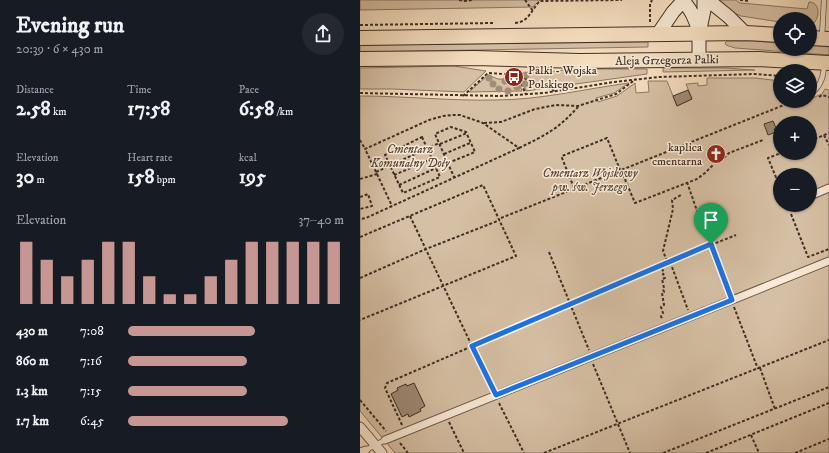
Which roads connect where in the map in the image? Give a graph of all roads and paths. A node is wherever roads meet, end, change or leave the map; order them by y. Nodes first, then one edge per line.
1 (459, 0) edge
2 (473, 0) edge
3 (525, 0) edge
4 (572, 0) edge
5 (622, 0) edge
6 (652, 0) edge
7 (682, 0) edge
8 (704, 0) edge
9 (708, 0) edge
10 (740, 0) edge
11 (749, 0) edge
12 (824, 0) edge
13 (533, 11) junction
14 (494, 23) dead end
15 (510, 23) dead end
16 (360, 25) edge
17 (654, 30) junction
18 (745, 33) junction
19 (699, 34) junction
20 (773, 35) edge
21 (360, 38) edge
22 (820, 38) edge
23 (360, 59) edge
24 (699, 60) junction
25 (827, 63) edge
26 (520, 75) junction
27 (773, 75) edge
28 (637, 79) junction
29 (817, 88) edge
30 (556, 91) junction
31 (360, 93) edge
32 (526, 95) junction
33 (463, 96) junction
34 (578, 106) junction
35 (776, 108) edge
36 (483, 123) junction
37 (466, 133) junction
38 (829, 133) edge
39 (824, 135) junction
40 (817, 138) edge
41 (360, 140) edge
42 (763, 140) dead end
43 (471, 143) junction
44 (439, 144) junction
45 (829, 145) edge
46 (519, 148) junction
47 (365, 149) junction
48 (427, 149) junction
49 (444, 154) junction
50 (773, 156) edge
51 (724, 158) dead end
52 (432, 159) junction
53 (448, 163) junction
54 (714, 164) dead end
55 (390, 166) junction
56 (436, 168) junction
57 (620, 170) junction
58 (773, 170) edge
59 (376, 173) junction
60 (394, 175) junction
61 (454, 177) junction
62 (360, 179) edge
63 (687, 182) junction
64 (399, 185) junction
65 (574, 188) junction
66 (829, 188) edge
67 (817, 193) edge
68 (681, 195) dead end
69 (360, 197) edge
70 (392, 206) junction
71 (360, 209) edge
72 (791, 212) edge
73 (410, 216) junction
74 (500, 219) junction
75 (360, 220) edge
76 (736, 235) dead end
77 (360, 237) edge
78 (711, 244) junction
79 (426, 249) junction
80 (829, 249) edge
81 (667, 261) junction
82 (829, 261) edge
83 (660, 264) junction
84 (672, 267) dead end
85 (360, 278) edge
86 (443, 285) junction
87 (732, 300) junction
88 (690, 317) junction
89 (360, 320) edge
90 (663, 328) junction
91 (829, 340) edge
92 (472, 346) junction
93 (759, 369) junction
94 (829, 387) edge
95 (496, 395) junction
96 (360, 400) edge
97 (829, 403) edge
98 (775, 408) junction
99 (446, 415) junction
100 (360, 427) edge
101 (405, 432) junction
102 (751, 435) junction
103 (393, 437) junction
104 (829, 439) edge
105 (385, 440) joint
106 (376, 445) junction
107 (363, 451) edge
108 (382, 453) edge
109 (408, 453) edge
110 (464, 453) edge
111 (524, 453) edge
112 (544, 453) edge
113 (663, 453) edge
114 (706, 453) edge
115 (758, 453) edge
116 (795, 453) edge

1 - 2 path
3 - 13 path
4 - 5 path
4 - 13 path
6 - 17 path
7 - 17 main road
7 - 19 main road
8 - 19 main road
9 - 18 main road
10 - 11 path
12 - 22 lane
13 - 15 path
14 - 16 path
17 - 19 main road
17 - 21 main road
18 - 19 main road
18 - 20 main road
19 - 24 main road
23 - 24 main road, Aleja Grzegorza Palki
24 - 25 main road, Aleja Grzegorza Palki
25 - 29 lane
26 - 30 path
26 - 32 path
26 - 33 path
27 - 28 path
28 - 30 path
28 - 34 path
30 - 32 path
31 - 33 path
32 - 33 path
34 - 36 path
34 - 46 path
35 - 57 path
36 - 46 path
36 - 47 path
37 - 43 path
37 - 44 path
37 - 44 path
38 - 39 path
39 - 40 path
39 - 45 path
41 - 47 path
42 - 51 path
43 - 49 path
43 - 53 path
44 - 48 path
44 - 49 path
46 - 61 path
47 - 59 path
48 - 52 path
48 - 55 path
48 - 55 path
49 - 53 path
50 - 58 path
52 - 56 path
52 - 60 path
53 - 61 path
54 - 63 path
55 - 59 path
55 - 60 path
56 - 64 path
56 - 64 path
57 - 63 path
57 - 65 path
57 - 65 path
59 - 62 path
59 - 70 path
60 - 64 path
61 - 70 path
63 - 78 path
65 - 74 path
66 - 67 street
68 - 81 path
69 - 71 path
70 - 75 path
72 - 80 path
73 - 74 path
73 - 77 path
73 - 79 path
74 - 79 path
74 - 86 path
76 - 78 path
78 - 81 path
78 - 87 path
79 - 85 path
79 - 86 path
81 - 83 path
82 - 87 street
83 - 90 path
83 - 92 path
84 - 88 path
86 - 89 path
86 - 92 path
87 - 88 street
87 - 93 path
88 - 90 street
90 - 95 street
91 - 93 path
92 - 95 path
92 - 101 path
93 - 98 path
93 - 112 path
94 - 98 path
95 - 99 street
95 - 111 path
96 - 103 path
97 - 102 path
98 - 113 path
99 - 101 street
99 - 110 path
100 - 106 street
101 - 103 street
102 - 114 path
102 - 115 path
103 - 105 street
103 - 109 path
104 - 116 path
105 - 106 lane
106 - 107 lane
106 - 108 street

